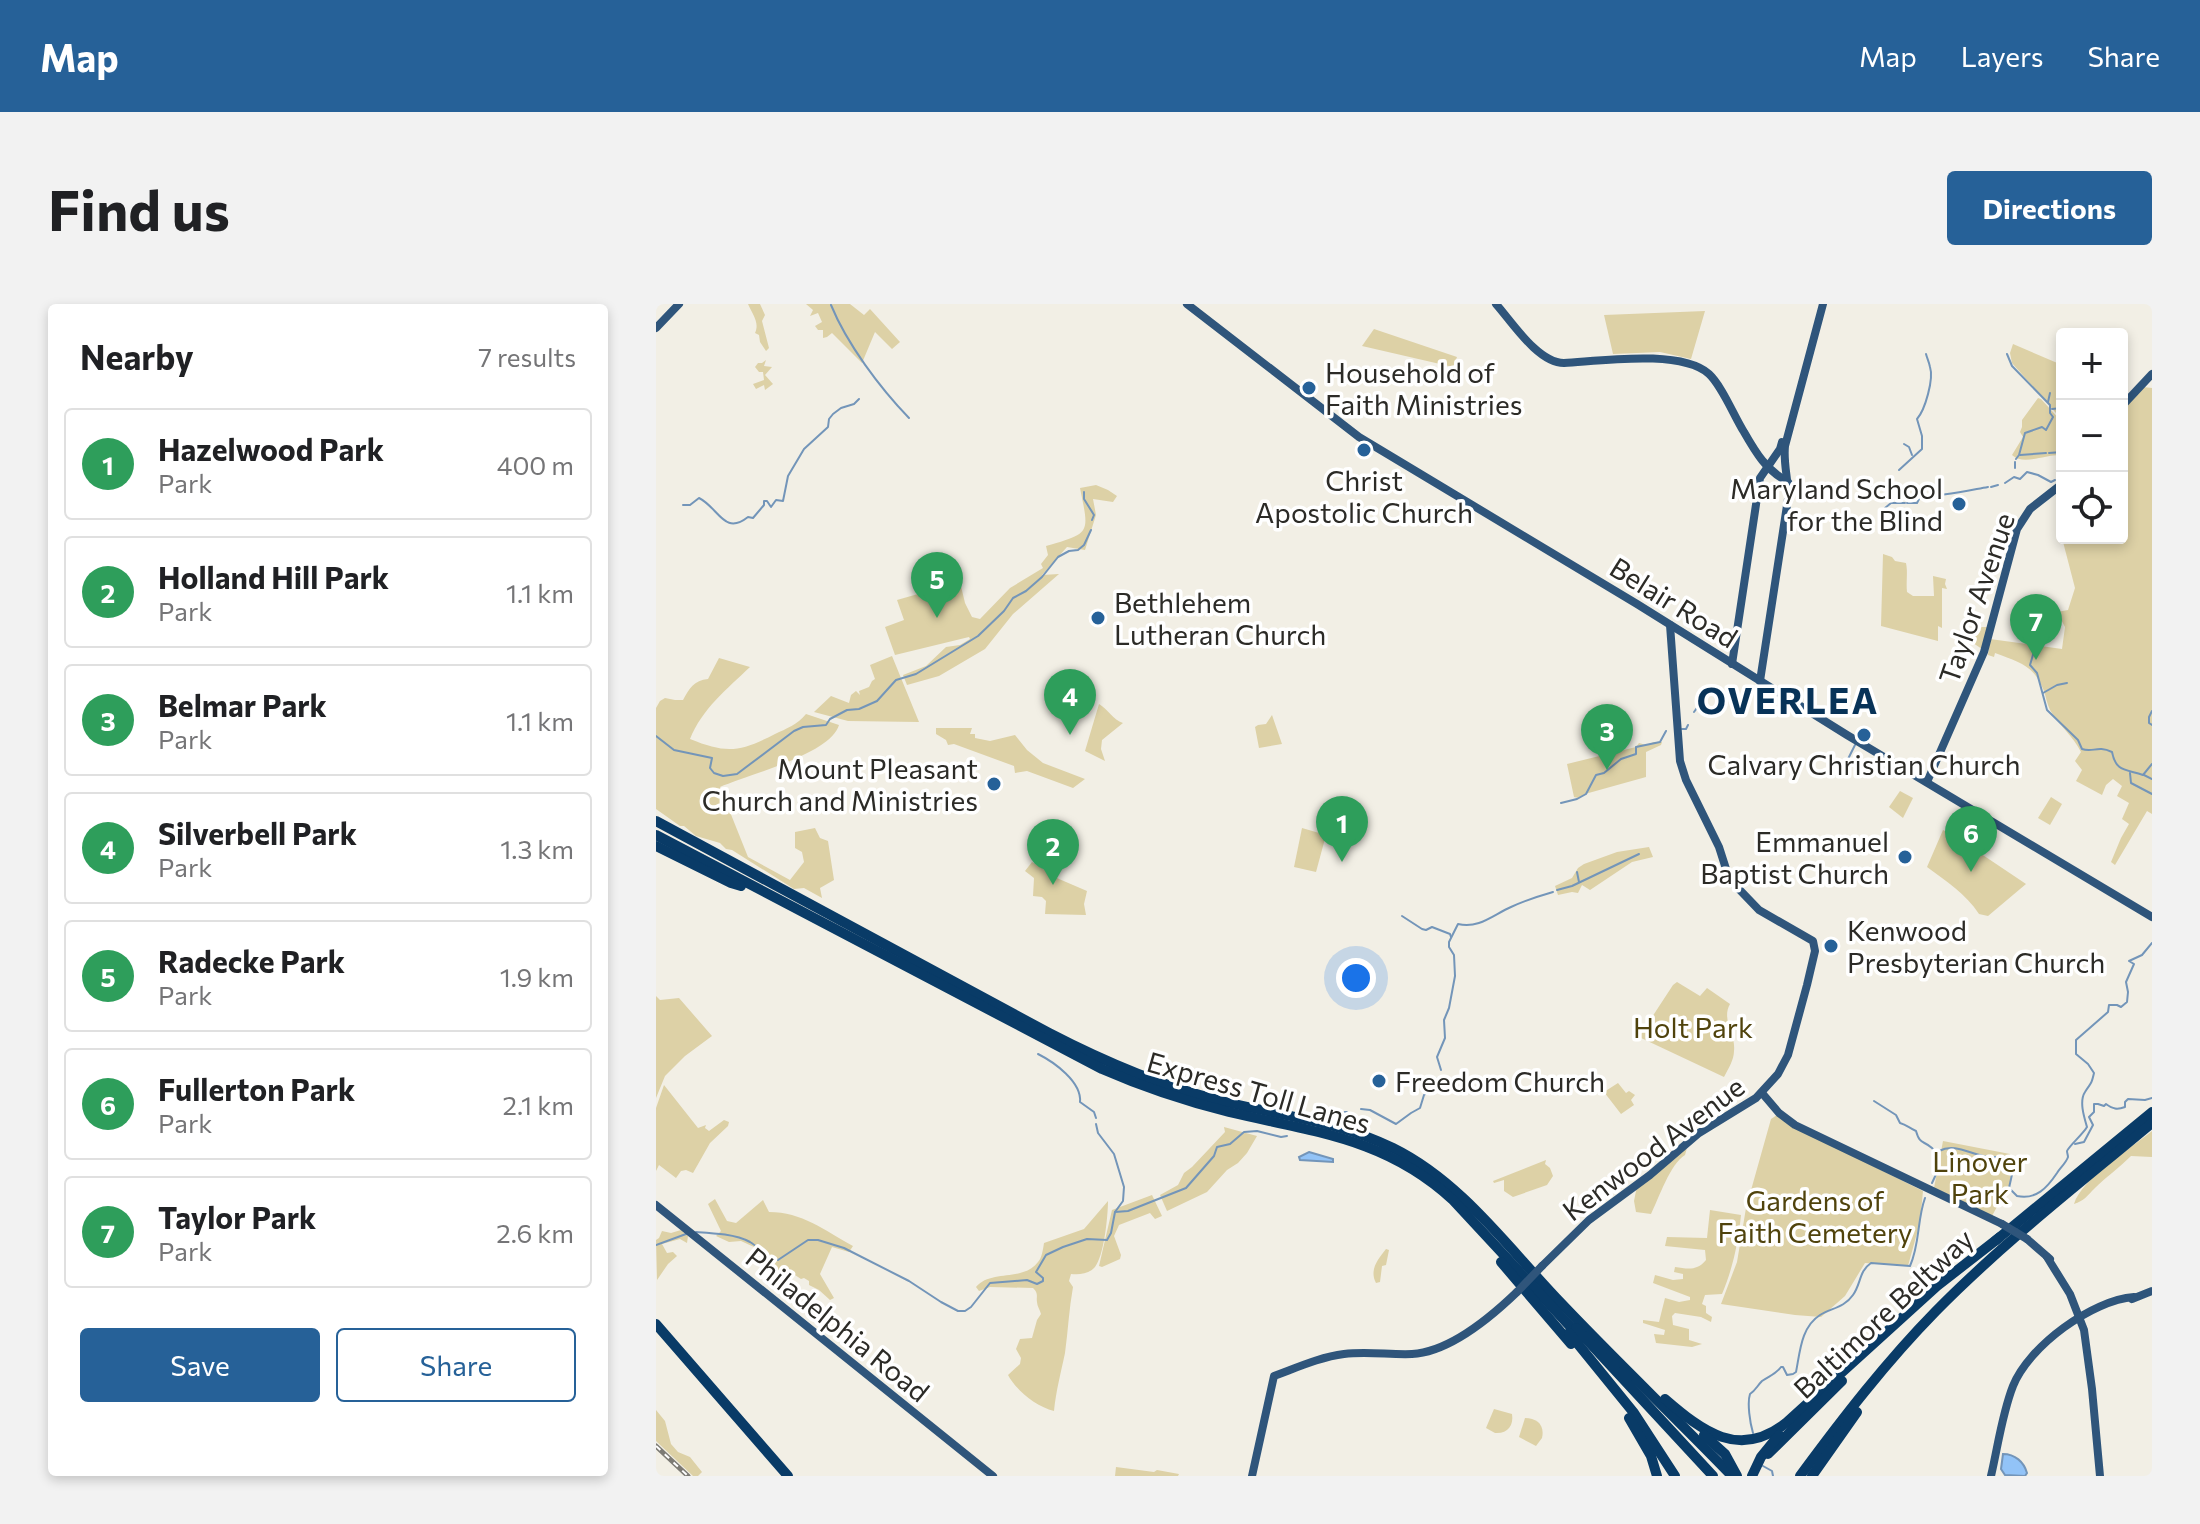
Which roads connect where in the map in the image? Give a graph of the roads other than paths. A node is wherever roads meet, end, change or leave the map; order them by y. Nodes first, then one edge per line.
1 (676, 304) edge
2 (1187, 304) edge
3 (1498, 304) edge
4 (1822, 304) edge
5 (656, 325) edge
6 (2152, 374) edge
7 (1801, 381) junction
8 (2128, 400) edge
9 (1759, 457) junction
10 (1769, 466) junction
11 (1760, 478) junction
12 (1788, 480) junction
13 (2056, 489) edge
14 (1670, 625) junction
15 (1732, 664) junction
16 (1760, 681) junction
17 (1927, 782) junction
18 (656, 830) edge
19 (2151, 912) edge
20 (1762, 1093) junction
21 (2152, 1111) edge
22 (2152, 1123) edge
23 (1449, 1184) junction
24 (656, 1205) edge
25 (2000, 1237) junction
26 (1485, 1241) junction
27 (2152, 1291) edge
28 (1946, 1302) junction
29 (2085, 1317) junction
30 (656, 1324) edge
31 (656, 1331) edge
32 (1866, 1350) junction
33 (1875, 1381) junction
34 (1640, 1383) junction
35 (2092, 1389) junction
36 (1732, 1474) edge
37 (1666, 1475) edge
38 (785, 1476) edge
39 (993, 1476) edge
40 (1252, 1476) edge
41 (1707, 1476) edge
42 (1713, 1476) edge
43 (1744, 1476) edge
44 (1752, 1476) edge
45 (1800, 1476) edge
46 (1810, 1476) edge
47 (1991, 1476) edge
48 (2100, 1476) edge

1 - 5 main road
2 - 14 main road, Belair Road
3 - 9 main road
3 - 10 main road
4 - 7 main road
6 - 8 main road
7 - 10 main road
7 - 12 main road
9 - 10 main road
9 - 11 main road
10 - 11 main road
10 - 12 main road
11 - 15 main road
12 - 16 main road
13 - 17 main road, Taylor Avenue
14 - 15 main road, Belair Road
14 - 20 main road, Kenwood Avenue
15 - 16 main road, Belair Road
16 - 17 main road, Belair Road
17 - 19 main road, Belair Road
18 - 23 highway
18 - 26 highway
18 - 41 highway, Express Toll Lanes
18 - 42 highway, Express Toll Lanes
20 - 29 main road, bridge
20 - 40 main road, Kenwood Avenue, bridge
21 - 25 highway, Baltimore Beltway
22 - 28 highway, Baltimore Beltway
23 - 32 highway
23 - 34 highway
24 - 39 main road, Philadelphia Road
25 - 32 highway
25 - 43 highway, Baltimore Beltway
26 - 37 highway
26 - 37 highway
27 - 29 main road
28 - 33 highway, Baltimore Beltway
28 - 46 highway
29 - 35 main road
29 - 35 main road
29 - 47 main road
30 - 38 highway
31 - 38 highway
32 - 44 highway, bridge
33 - 45 highway, Baltimore Beltway
33 - 46 highway
34 - 36 highway
34 - 36 highway
35 - 48 main road

